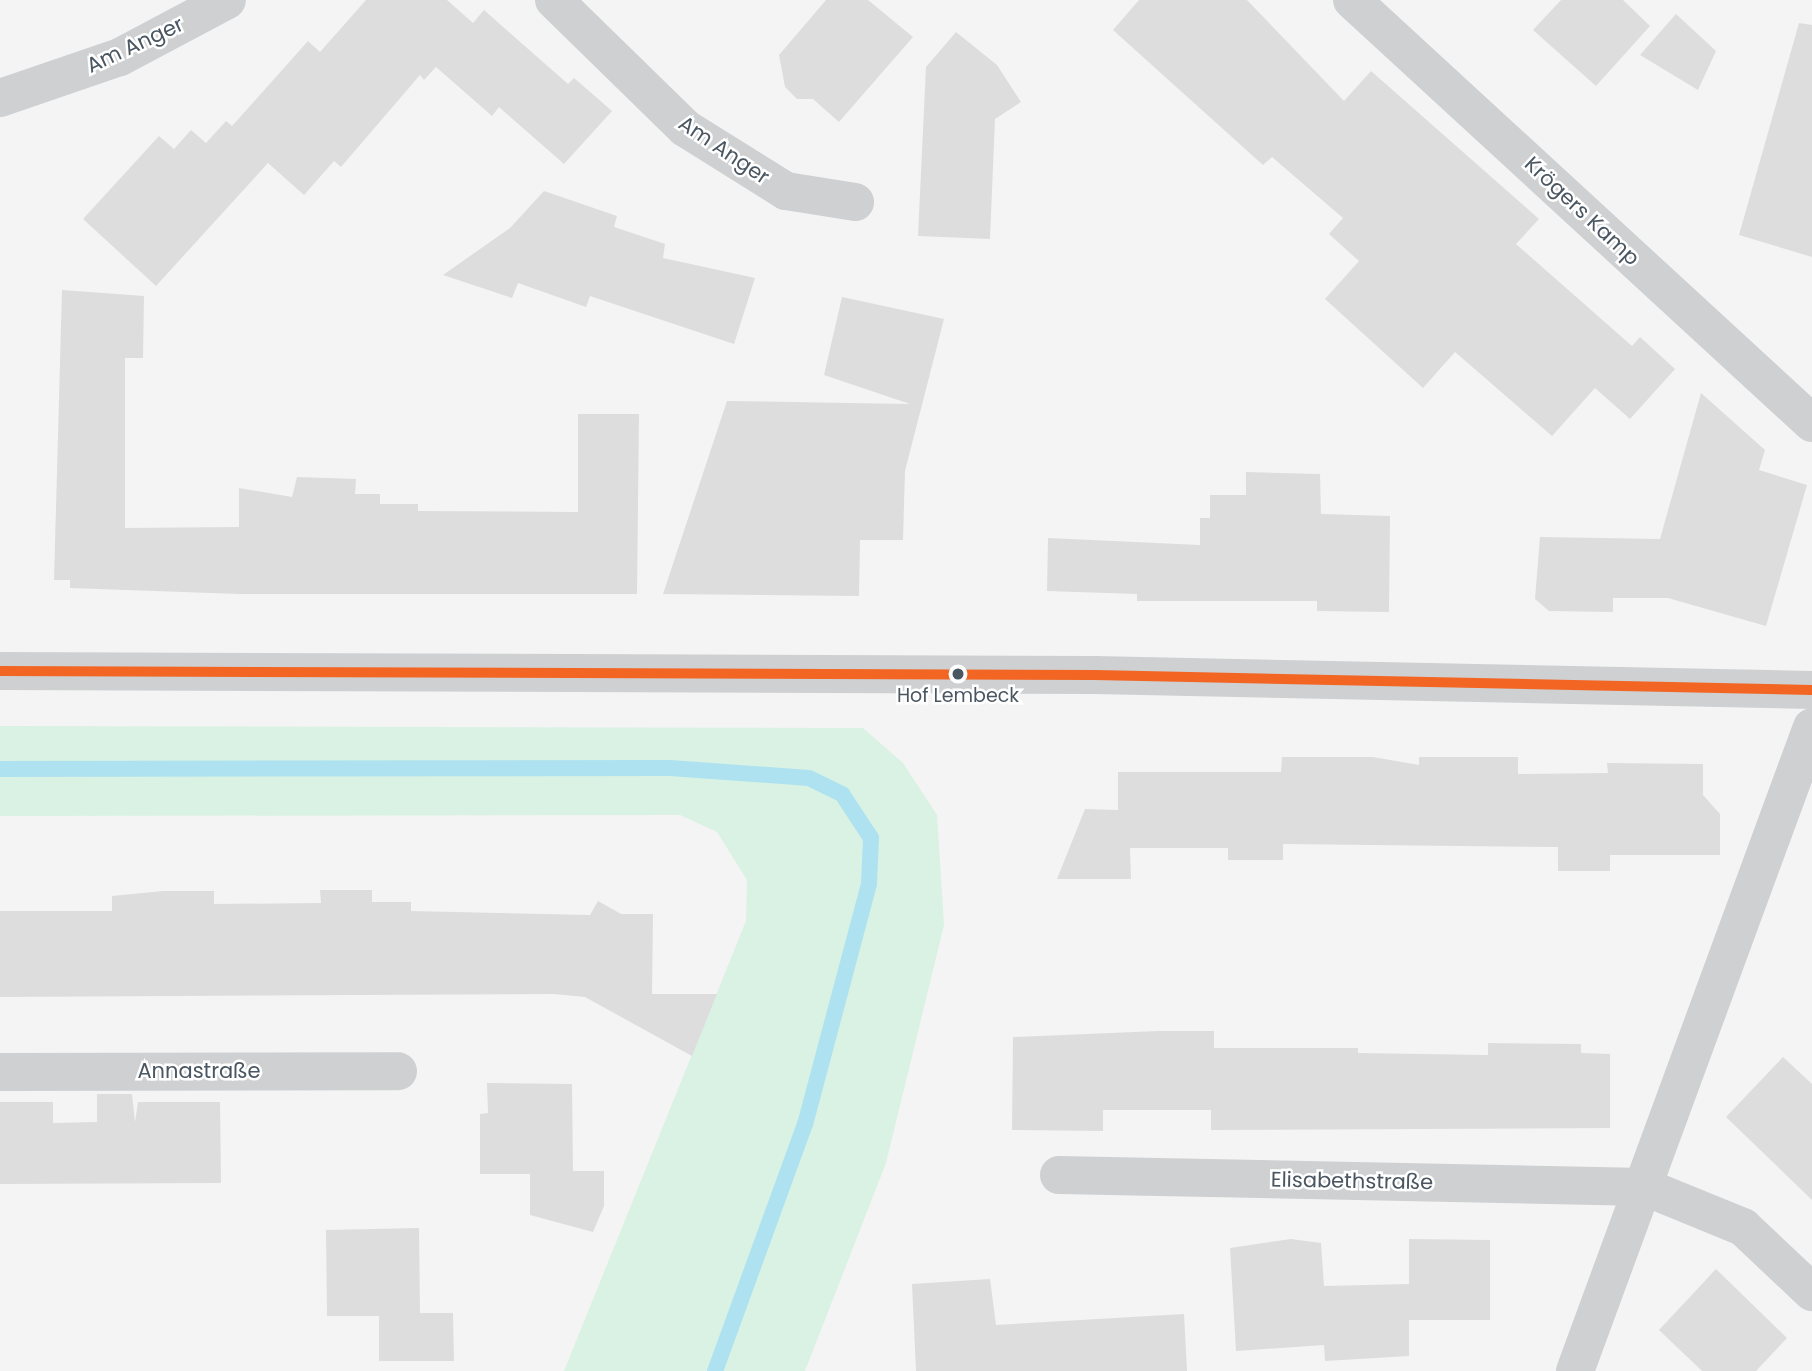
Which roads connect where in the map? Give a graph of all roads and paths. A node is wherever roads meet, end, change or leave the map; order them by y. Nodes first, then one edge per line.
1 (227, 0) edge
2 (554, 0) edge
3 (1352, 0) edge
4 (0, 98) edge
5 (855, 202) dead end
6 (1812, 423) edge
7 (0, 671) edge
8 (1812, 690) edge
9 (1812, 727) edge
10 (398, 1071) dead end
11 (0, 1072) edge
12 (1059, 1175) dead end
13 (1645, 1187) junction
14 (1812, 1292) edge
15 (1575, 1371) edge

1 - 4 street, Am Anger
2 - 5 street, Am Anger
3 - 6 street, Krögers Kamp
7 - 8 street
9 - 13 street
10 - 11 street, Annastraße
12 - 13 street, Elisabethstraße
13 - 14 street, Elisabethstraße
13 - 15 street

